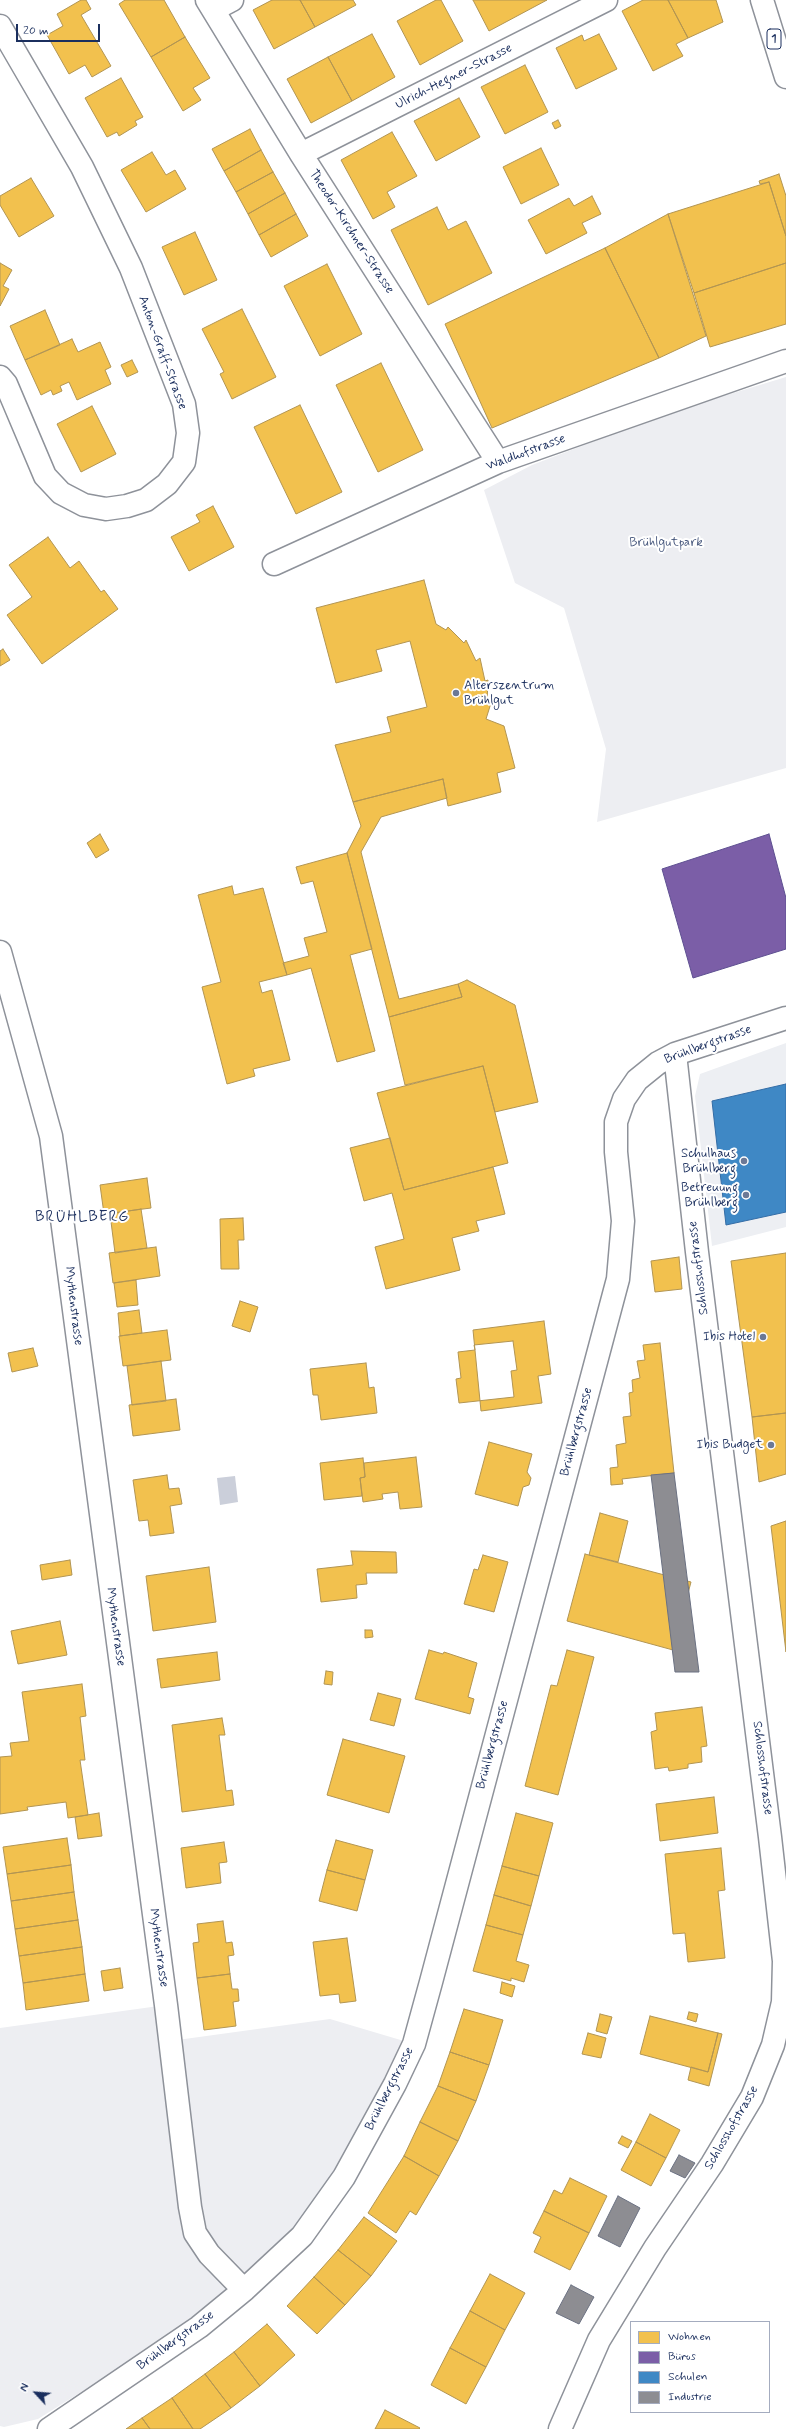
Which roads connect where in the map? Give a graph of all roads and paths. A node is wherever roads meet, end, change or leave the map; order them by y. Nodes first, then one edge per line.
1 (232, 0) edge
2 (606, 0) edge
3 (762, 0) edge
4 (210, 5) edge
5 (0, 26) edge
6 (786, 78) edge
7 (301, 154) junction
8 (786, 361) edge
9 (0, 377) edge
10 (498, 462) junction
11 (274, 564) dead end
12 (0, 952) edge
13 (786, 1018) edge
14 (675, 1054) junction
15 (244, 2290) junction
16 (49, 2429) edge
17 (560, 2429) edge

1 - 4 street
2 - 7 street, Ulrich-Hegner-Strasse
3 - 6 street, 1
4 - 7 street, Theodor-Kirchner-Strasse
5 - 9 street, Anton-Graff-Strasse
7 - 10 street, Theodor-Kirchner-Strasse
8 - 10 street, Waldhofstrasse
10 - 11 street, Waldhofstrasse
12 - 15 street, Mythenstrasse
13 - 14 street, Brühlbergstrasse
14 - 15 street, Brühlbergstrasse
14 - 17 street, Schlosshofstrasse
15 - 16 street, Brühlbergstrasse

